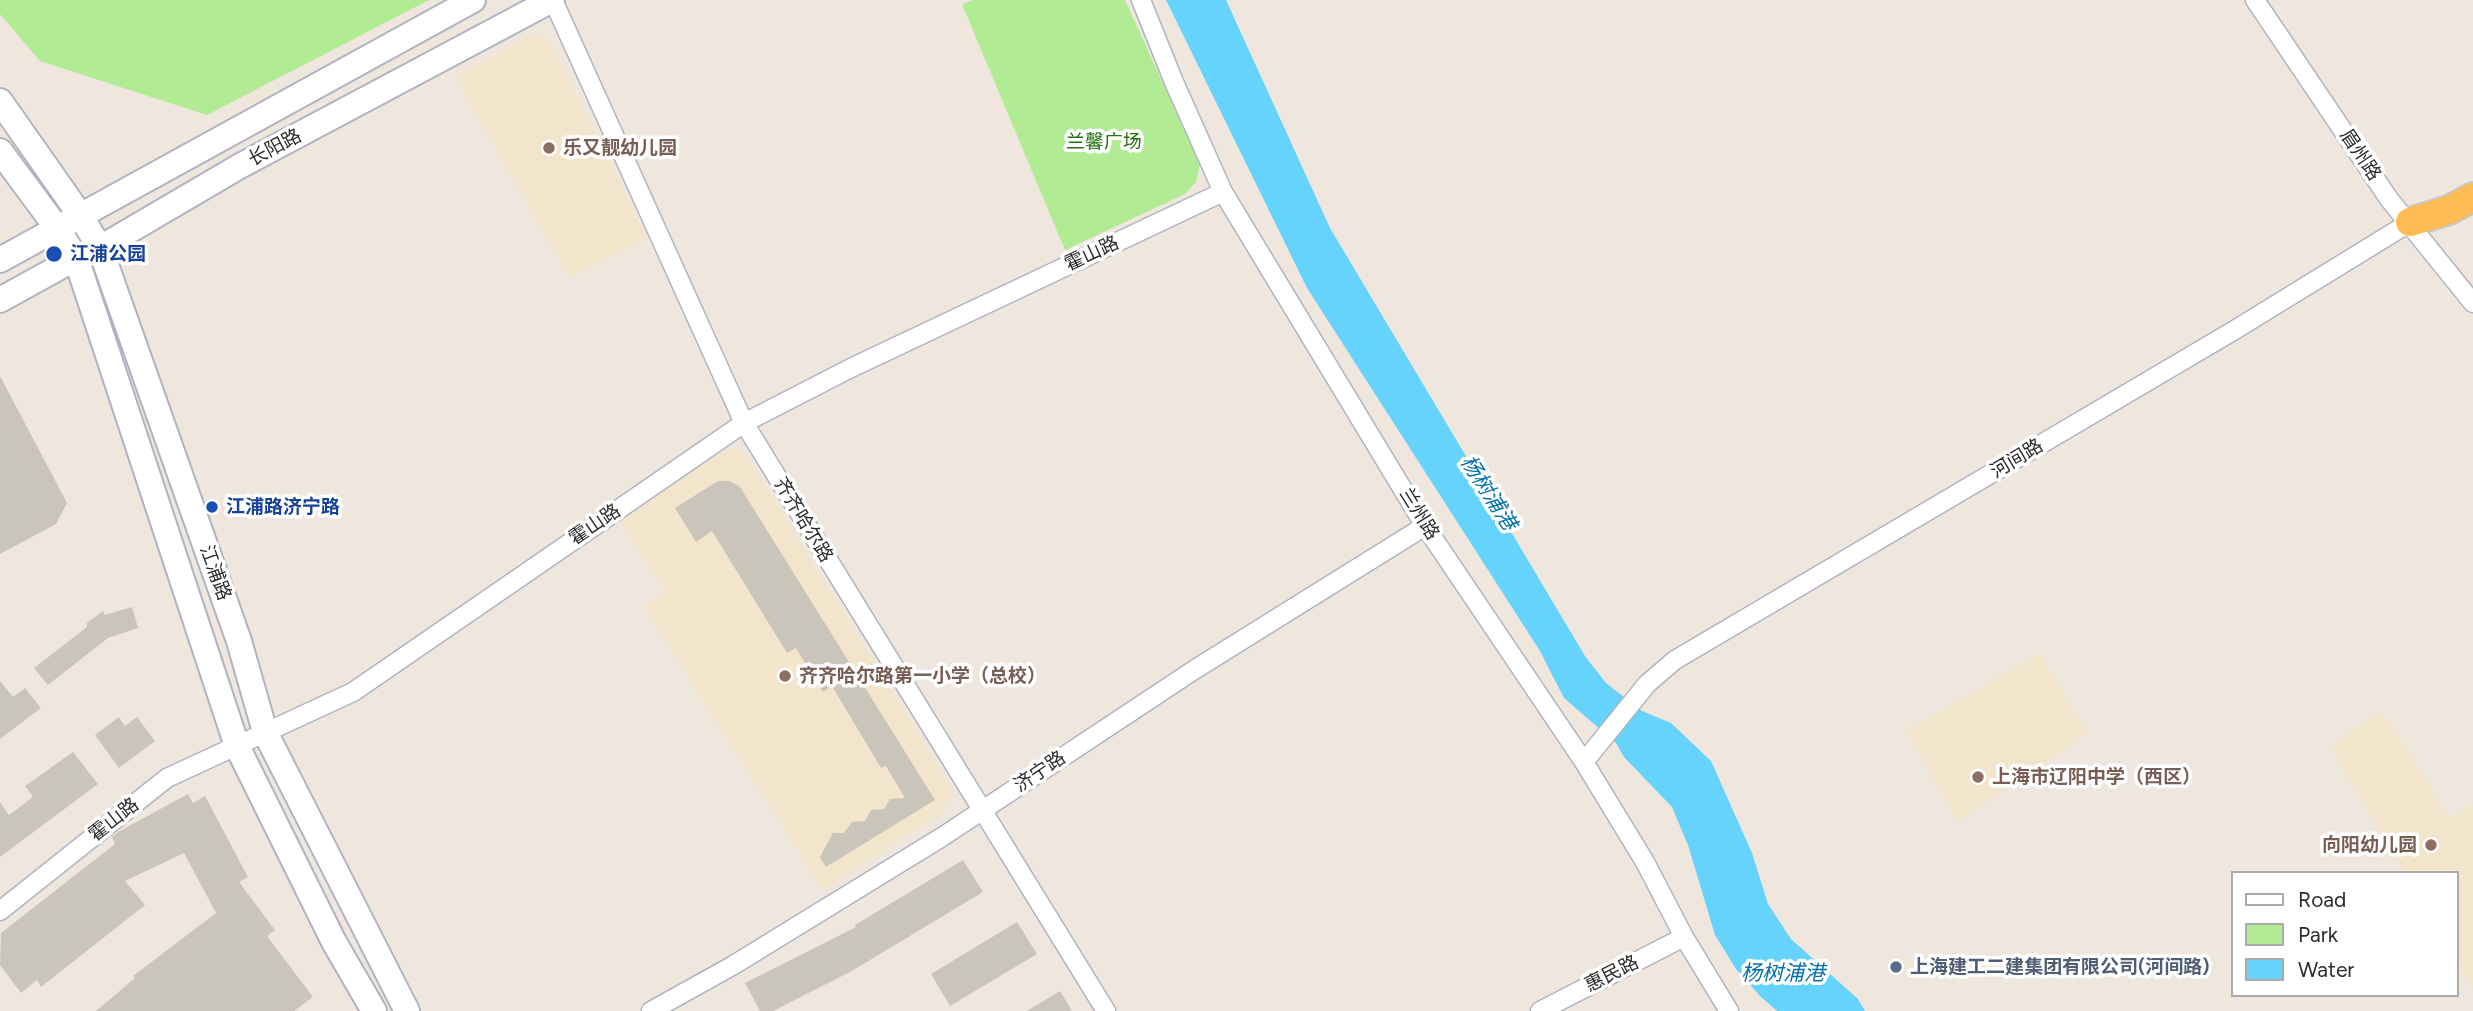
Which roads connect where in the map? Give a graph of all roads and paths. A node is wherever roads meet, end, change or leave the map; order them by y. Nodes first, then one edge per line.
1 (473, 0) edge
2 (553, 0) edge
3 (1141, 0) edge
4 (2255, 0) edge
5 (0, 101) edge
6 (0, 151) edge
7 (1223, 192) junction
8 (2470, 194) edge
9 (80, 215) junction
10 (2410, 222) junction
11 (57, 228) junction
12 (100, 248) junction
13 (76, 258) junction
14 (0, 260) edge
15 (0, 300) edge
16 (2473, 303) edge
17 (744, 423) junction
18 (1425, 526) junction
19 (265, 732) junction
20 (237, 746) junction
21 (1584, 762) junction
22 (982, 811) junction
23 (0, 911) edge
24 (1684, 937) junction
25 (373, 1011) edge
26 (407, 1011) edge
27 (651, 1011) edge
28 (1106, 1011) edge
29 (1540, 1011) edge
30 (1729, 1011) edge

1 - 9 main road, 长阳路
2 - 12 main road, 长阳路
2 - 17 street, 齐齐哈尔路
3 - 7 street, 兰州路
4 - 10 street, 眉州路
5 - 9 main road, 江浦路
6 - 11 main road, 江浦路
7 - 17 street, 霍山路
7 - 18 street, 兰州路
8 - 10 highway
9 - 11 main road, 长阳路
9 - 12 main road, 江浦路
10 - 16 street, 眉州路
10 - 21 street, 河间路
11 - 13 main road, 江浦路
11 - 14 main road, 长阳路
12 - 13 main road, 长阳路
12 - 19 main road, 江浦路
13 - 15 main road, 长阳路
13 - 20 main road, 江浦路
17 - 19 street, 霍山路
17 - 22 street, 齐齐哈尔路
18 - 21 street, 兰州路
18 - 22 street, 济宁路
19 - 20 street, 霍山路
19 - 26 main road, 江浦路
20 - 23 street, 霍山路
20 - 25 main road, 江浦路
21 - 24 street, 兰州路
22 - 27 street, 济宁路
22 - 28 street, 齐齐哈尔路
24 - 29 street, 惠民路
24 - 30 street, 兰州路

